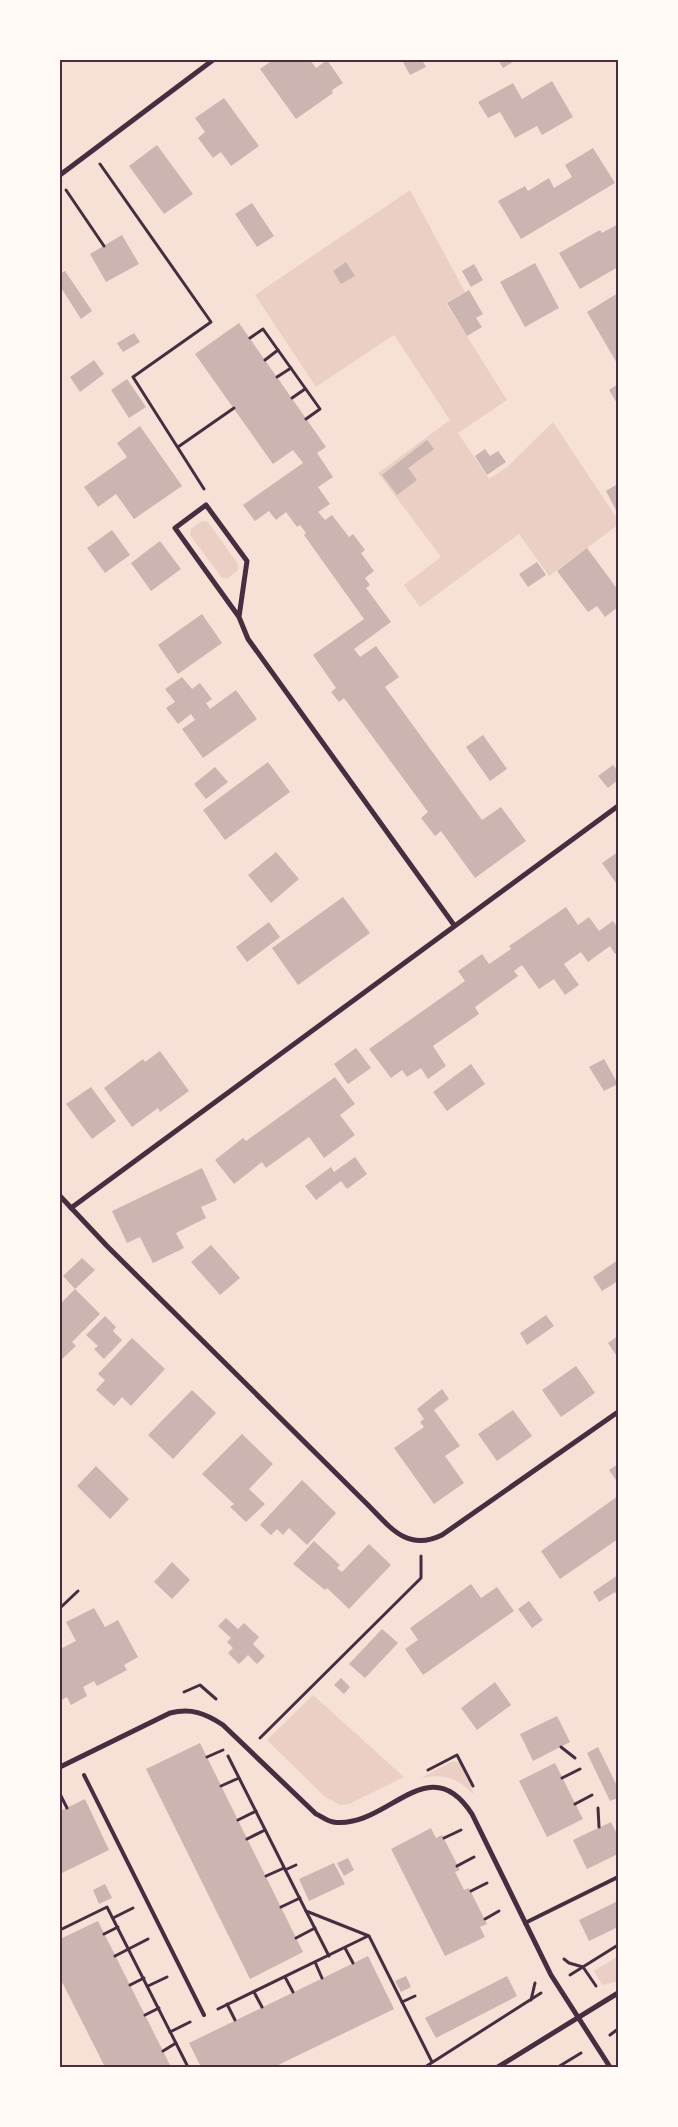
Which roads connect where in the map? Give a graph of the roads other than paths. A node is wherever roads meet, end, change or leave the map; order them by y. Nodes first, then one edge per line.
1 (213, 60) edge
2 (60, 175) edge
3 (239, 617) junction
4 (618, 806) edge
5 (454, 925) junction
6 (60, 1196) edge
7 (71, 1208) junction
8 (618, 1412) edge
9 (60, 1767) edge
10 (84, 1775) dead end
11 (618, 1877) edge
12 (525, 1923) junction
13 (618, 1993) edge
14 (204, 2016) road end
15 (578, 2017) junction
16 (498, 2067) edge
17 (610, 2067) edge

1 - 2 street
3 - 3 street
3 - 5 street
4 - 5 street
5 - 7 street
6 - 7 street
7 - 8 street
9 - 12 street
10 - 14 lane
11 - 12 lane
12 - 15 street
13 - 15 street
15 - 16 street
15 - 17 street

